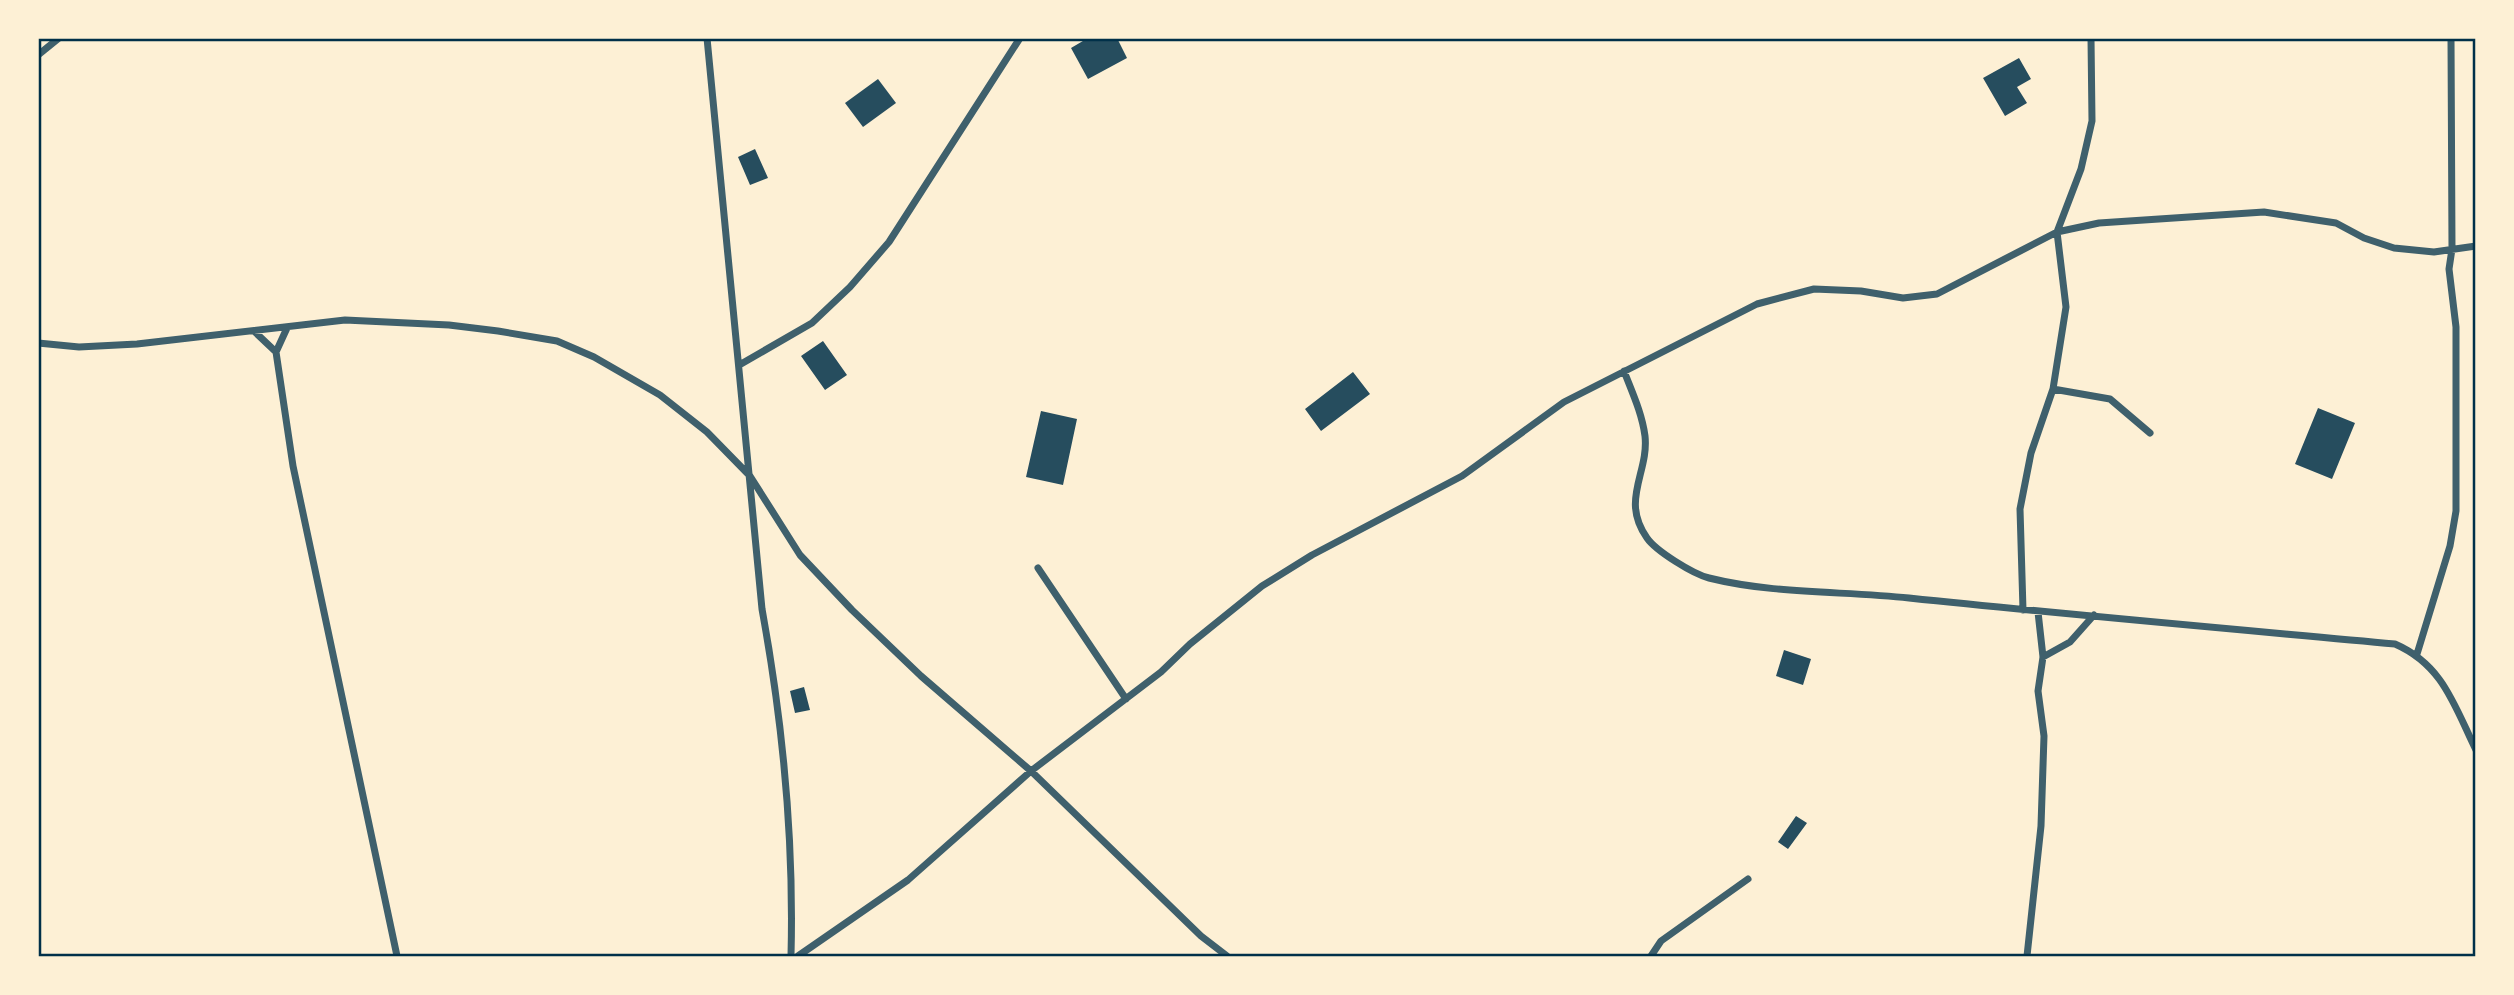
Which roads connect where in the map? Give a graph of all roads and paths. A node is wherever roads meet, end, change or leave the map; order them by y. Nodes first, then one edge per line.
1 (59, 38) edge
2 (708, 38) edge
3 (1020, 38) edge
4 (2091, 38) edge
5 (2451, 38) edge
6 (38, 55) edge
7 (2057, 232) junction
8 (2476, 246) edge
9 (2452, 249) junction
10 (286, 328) junction
11 (255, 332) junction
12 (38, 343) edge
13 (276, 352) junction
14 (741, 364) junction
15 (1624, 371) junction
16 (2053, 389) junction
17 (2150, 433) dead end
18 (750, 476) junction
19 (1038, 568) dead end
20 (2024, 610) junction
21 (2038, 612) junction
22 (2094, 615) junction
23 (2417, 654) junction
24 (2043, 657) junction
25 (1126, 699) junction
26 (2476, 750) edge
27 (1031, 771) junction
28 (1748, 879) dead end
29 (397, 957) edge
30 (791, 957) edge
31 (798, 957) edge
32 (1227, 957) edge
33 (1651, 957) edge
34 (2027, 957) edge

1 - 6 street
2 - 14 street
3 - 14 street
4 - 7 street
5 - 9 street
7 - 9 street
7 - 15 street
7 - 16 street
8 - 9 street
9 - 23 street
10 - 11 street
10 - 13 street
10 - 18 street
11 - 12 street
11 - 13 street
13 - 29 street
14 - 18 street
15 - 20 street
15 - 25 street
16 - 17 street
16 - 20 street
18 - 27 street
18 - 30 street
19 - 25 street
20 - 21 street
21 - 22 street
21 - 24 street
22 - 23 street
22 - 24 street
23 - 26 street
24 - 34 street
25 - 27 street
27 - 31 street
27 - 32 street
28 - 33 street

